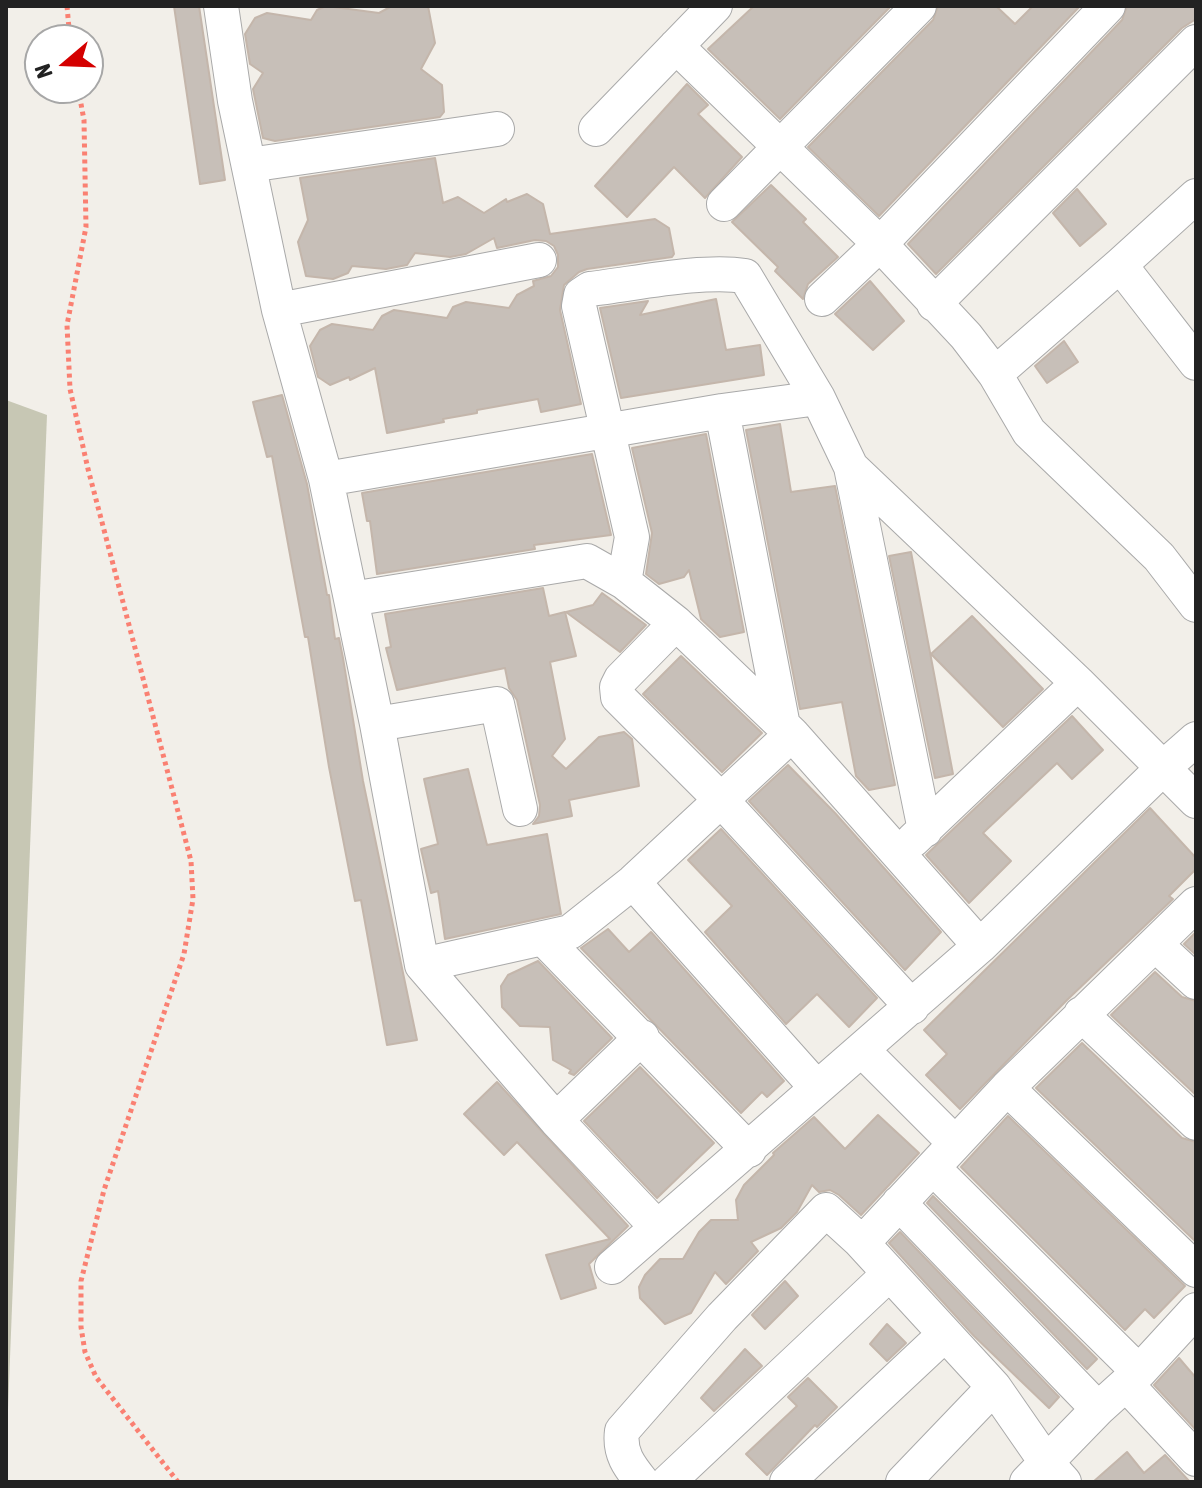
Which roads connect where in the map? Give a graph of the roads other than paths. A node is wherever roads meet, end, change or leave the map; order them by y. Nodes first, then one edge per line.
1 (228, 6) edge
2 (715, 6) edge
3 (919, 6) edge
4 (1108, 6) edge
5 (1196, 42) edge
6 (676, 46) junction
7 (497, 129) dead end
8 (596, 129) dead end
9 (782, 148) junction
10 (249, 165) junction
11 (1196, 196) edge
12 (724, 204) dead end
13 (880, 244) junction
14 (539, 260) dead end
15 (1120, 265) junction
16 (822, 299) dead end
17 (934, 304) junction
18 (279, 310) junction
19 (1196, 363) edge
20 (995, 374) junction
21 (818, 398) junction
22 (722, 411) junction
23 (606, 431) junction
24 (851, 467) junction
25 (326, 479) junction
26 (624, 582) junction
27 (351, 599) junction
28 (1196, 605) edge
29 (676, 623) junction
30 (1078, 683) junction
31 (377, 724) junction
32 (788, 730) junction
33 (1196, 739) edge
34 (1163, 768) junction
35 (721, 800) junction
36 (1196, 801) edge
37 (520, 809) dead end
38 (925, 830) junction
39 (898, 854) junction
40 (633, 882) junction
41 (1196, 904) edge
42 (543, 938) junction
43 (1155, 944) junction
44 (980, 946) junction
45 (422, 965) junction
46 (1196, 982) edge
47 (912, 1007) junction
48 (1081, 1014) junction
49 (642, 1037) junction
50 (862, 1050) junction
51 (817, 1088) junction
52 (1007, 1088) junction
53 (556, 1120) junction
54 (1196, 1123) edge
55 (749, 1150) junction
56 (944, 1155) junction
57 (899, 1203) junction
58 (657, 1227) junction
59 (860, 1241) junction
60 (612, 1267) dead end
61 (1196, 1270) edge
62 (889, 1274) junction
63 (1193, 1321) edge
64 (945, 1334) junction
65 (1132, 1378) junction
66 (994, 1387) junction
67 (1098, 1409) junction
68 (1196, 1459) edge
69 (1046, 1475) edge
70 (642, 1482) edge
71 (668, 1482) edge
72 (787, 1482) edge
73 (903, 1482) edge

1 - 10 street
2 - 6 street
3 - 9 street
4 - 13 street
5 - 17 street
6 - 8 street
6 - 9 street
7 - 10 street
9 - 12 street
9 - 13 street
10 - 18 street
11 - 15 street
13 - 16 street
13 - 17 street
14 - 18 street
15 - 19 street
15 - 20 street
17 - 20 street
18 - 25 street
20 - 28 street
21 - 22 street
21 - 23 street
21 - 24 street
22 - 23 street
22 - 32 street
23 - 25 street
23 - 26 street
24 - 30 street
24 - 38 street
25 - 27 street
26 - 27 street
26 - 29 street
27 - 31 street
29 - 32 street
29 - 35 street
30 - 34 street
30 - 38 street
31 - 37 street
31 - 45 street
32 - 35 street
32 - 39 street
33 - 34 street
34 - 36 street
34 - 44 street
35 - 40 street
35 - 47 street
38 - 39 street
39 - 44 street
40 - 42 street
40 - 51 street
41 - 43 street
42 - 45 street
42 - 49 street
43 - 46 street
43 - 48 street
44 - 47 street
45 - 53 street
47 - 50 street
48 - 52 street
48 - 54 street
49 - 53 street
49 - 55 street
50 - 51 street
50 - 56 street
51 - 55 street
52 - 56 street
52 - 61 street
53 - 58 street
55 - 58 street
56 - 57 street
56 - 65 street
57 - 59 street
57 - 67 street
58 - 60 street
59 - 62 street
59 - 70 street
62 - 64 street
62 - 71 street
63 - 65 street
64 - 66 street
64 - 72 street
65 - 67 street
65 - 68 street
66 - 69 street
66 - 73 street
67 - 69 street

